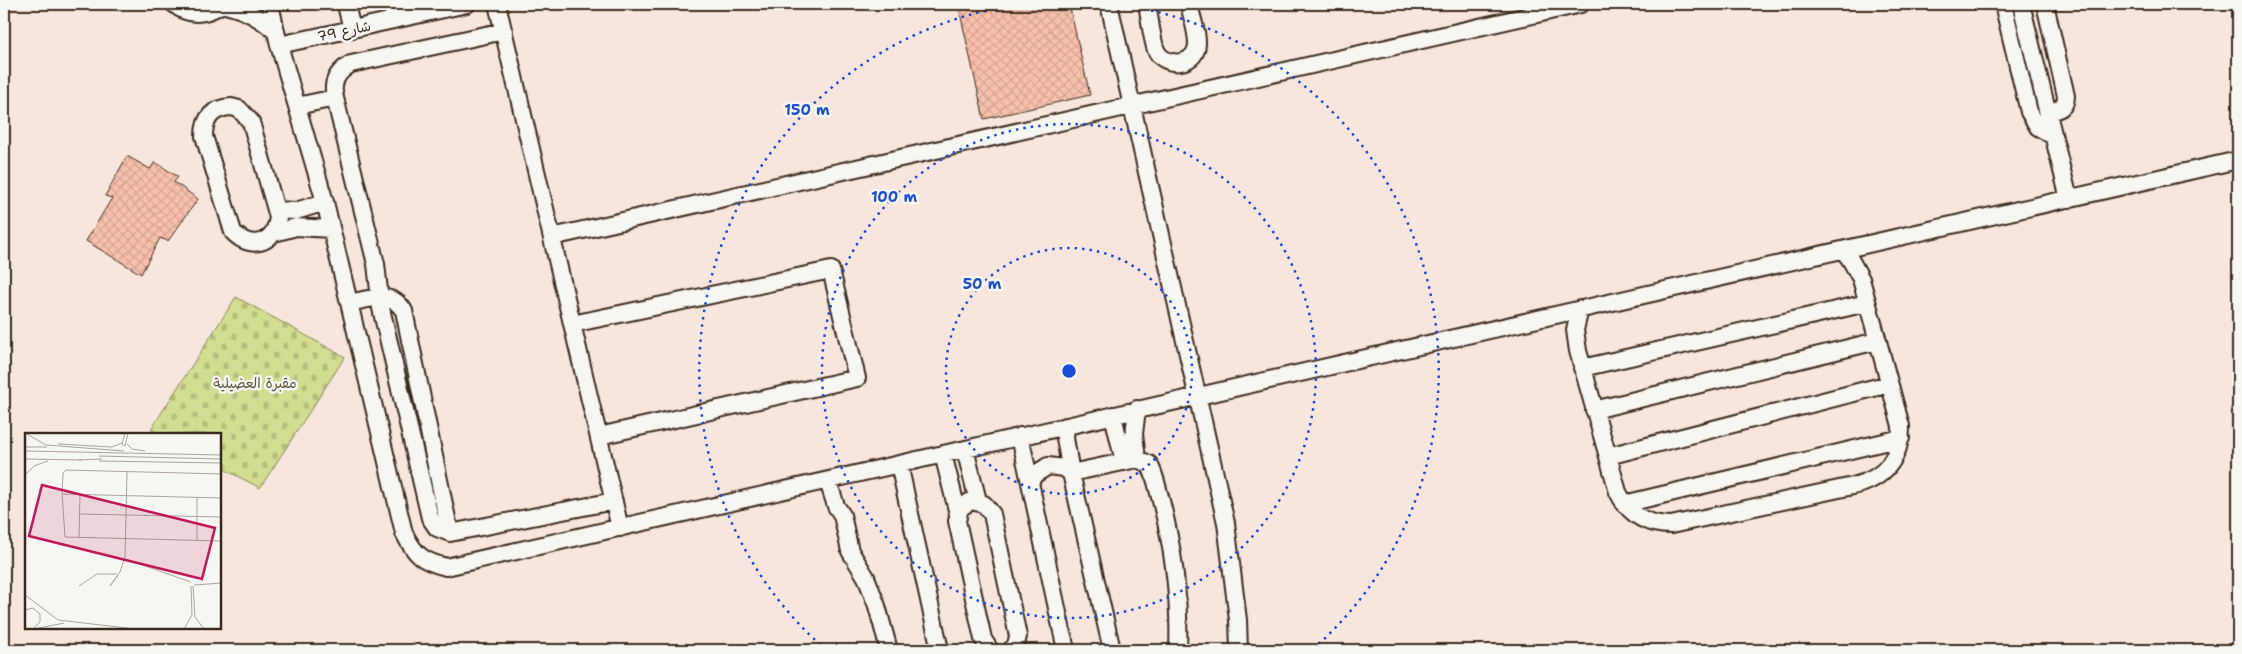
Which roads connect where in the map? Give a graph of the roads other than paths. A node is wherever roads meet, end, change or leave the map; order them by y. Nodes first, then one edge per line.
1 (174, 4) edge
2 (221, 4) edge
3 (270, 4) edge
4 (467, 4) edge
5 (497, 4) edge
6 (1109, 4) edge
7 (1147, 4) edge
8 (1189, 4) edge
9 (1581, 4) edge
10 (2003, 4) edge
11 (2021, 4) edge
12 (2045, 4) edge
13 (347, 9) dead end
14 (393, 12) edge
15 (352, 29) junction
16 (504, 31) junction
17 (278, 39) junction
18 (335, 98) junction
19 (1131, 105) junction
20 (297, 106) junction
21 (2048, 112) junction
22 (2053, 136) junction
23 (2238, 160) edge
24 (2069, 199) junction
25 (325, 202) junction
26 (276, 210) junction
27 (331, 229) junction
28 (274, 233) junction
29 (552, 237) junction
30 (1843, 250) junction
31 (379, 297) junction
32 (349, 303) junction
33 (1867, 303) junction
34 (1580, 309) junction
35 (572, 324) junction
36 (1877, 341) junction
37 (1582, 368) junction
38 (1889, 384) junction
39 (1197, 395) junction
40 (1137, 409) junction
41 (1594, 410) junction
42 (1113, 415) junction
43 (1066, 426) junction
44 (599, 436) junction
45 (1020, 436) junction
46 (1901, 438) junction
47 (965, 449) junction
48 (943, 454) junction
49 (1608, 456) junction
50 (1130, 460) junction
51 (899, 464) junction
52 (1071, 473) junction
53 (834, 479) junction
54 (1030, 483) junction
55 (614, 501) junction
56 (978, 501) junction
57 (1624, 504) junction
58 (958, 514) junction
59 (620, 528) junction
60 (450, 533) junction
61 (889, 650) edge
62 (940, 650) edge
63 (990, 650) edge
64 (1012, 650) edge
65 (1066, 650) edge
66 (1112, 650) edge
67 (1178, 650) edge
68 (1239, 650) edge

1 - 2 street
2 - 17 street
3 - 17 street
4 - 14 street, شارع 79
5 - 16 street
6 - 19 street
7 - 8 street
9 - 19 street
10 - 22 street
11 - 21 street
12 - 21 street
13 - 15 street
14 - 15 street, شارع 79
15 - 17 street, شارع 79
16 - 18 street
16 - 29 street
17 - 20 street
18 - 20 street
18 - 31 street
19 - 29 street
19 - 39 street
20 - 25 street
21 - 22 street
22 - 24 street
23 - 24 street
24 - 30 street
25 - 26 street
25 - 27 street
26 - 28 street
26 - 28 street
27 - 28 street
27 - 32 street
29 - 35 street
30 - 33 street
30 - 34 street
31 - 32 street
31 - 60 street
31 - 60 street
32 - 59 street
33 - 36 street
33 - 37 street
34 - 37 street
34 - 39 street
35 - 44 street
35 - 44 street
36 - 38 street
36 - 41 street
37 - 41 street
38 - 46 street
38 - 49 street
39 - 40 street
39 - 68 street
40 - 42 street
40 - 50 street
41 - 49 street
42 - 43 street
42 - 50 street
43 - 45 street
43 - 52 street
44 - 55 street
45 - 47 street
45 - 54 street
46 - 57 street
46 - 57 street
47 - 48 street
47 - 56 street
48 - 51 street
48 - 58 street
49 - 57 street
50 - 52 street
50 - 67 street
51 - 53 street
51 - 62 street
52 - 54 street
52 - 66 street
53 - 59 street
53 - 61 street
54 - 65 street
55 - 59 street
55 - 60 street
56 - 58 street
56 - 64 street
58 - 63 street

